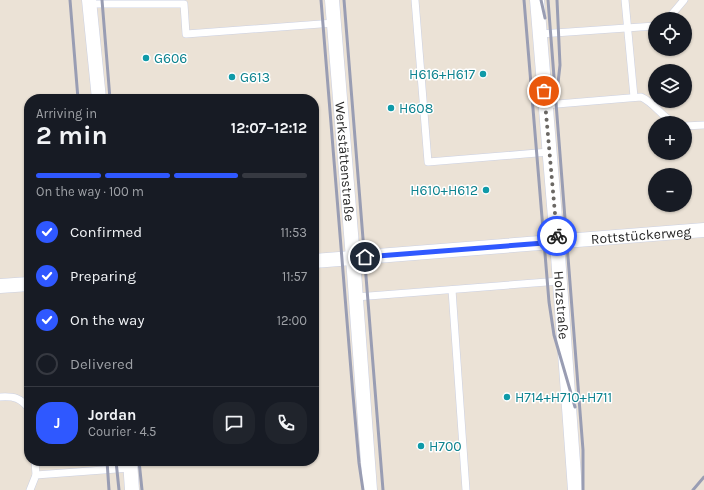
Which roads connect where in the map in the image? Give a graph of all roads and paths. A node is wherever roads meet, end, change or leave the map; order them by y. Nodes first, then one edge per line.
1 (332, 0) edge
2 (415, 0) edge
3 (537, 0) edge
4 (625, 0) edge
5 (684, 0) edge
6 (89, 2) edge
7 (674, 12) edge
8 (334, 23) junction
9 (648, 27) edge
10 (628, 28) junction
11 (540, 34) junction
12 (98, 94) edge
13 (634, 98) junction
14 (545, 105) junction
15 (665, 116) edge
16 (704, 125) edge
17 (692, 126) edge
18 (549, 152) junction
19 (704, 230) edge
20 (557, 242) junction
21 (353, 258) junction
22 (319, 261) edge
23 (560, 281) junction
24 (24, 284) edge
25 (0, 286) edge
26 (452, 290) junction
27 (356, 297) junction
28 (0, 397) edge
29 (24, 402) edge
30 (35, 466) edge
31 (113, 466) edge
32 (130, 466) edge
33 (36, 475) junction
34 (30, 490) edge
35 (132, 490) edge
36 (370, 490) edge
37 (466, 490) edge
38 (575, 490) edge

1 - 8 street, Werkstättenstraße
2 - 18 lane
3 - 11 street, Holzstraße
4 - 10 lane
5 - 7 lane
6 - 8 lane
6 - 12 street
8 - 21 street, Werkstättenstraße
9 - 10 lane
10 - 11 lane
10 - 13 lane
11 - 14 street, Holzstraße
13 - 14 lane
13 - 15 lane
14 - 18 street, Holzstraße
16 - 17 lane
18 - 20 street, Holzstraße
19 - 20 street, Rottstückerweg
20 - 21 street, Rottstückerweg
20 - 23 street, Holzstraße
21 - 22 street, Rottstückerweg
21 - 27 street, Werkstättenstraße
23 - 26 lane
23 - 38 street, Holzstraße
24 - 25 street
26 - 27 lane
26 - 37 lane
27 - 36 street, Werkstättenstraße
28 - 29 lane
30 - 33 lane
31 - 33 lane
32 - 35 street
33 - 34 lane

